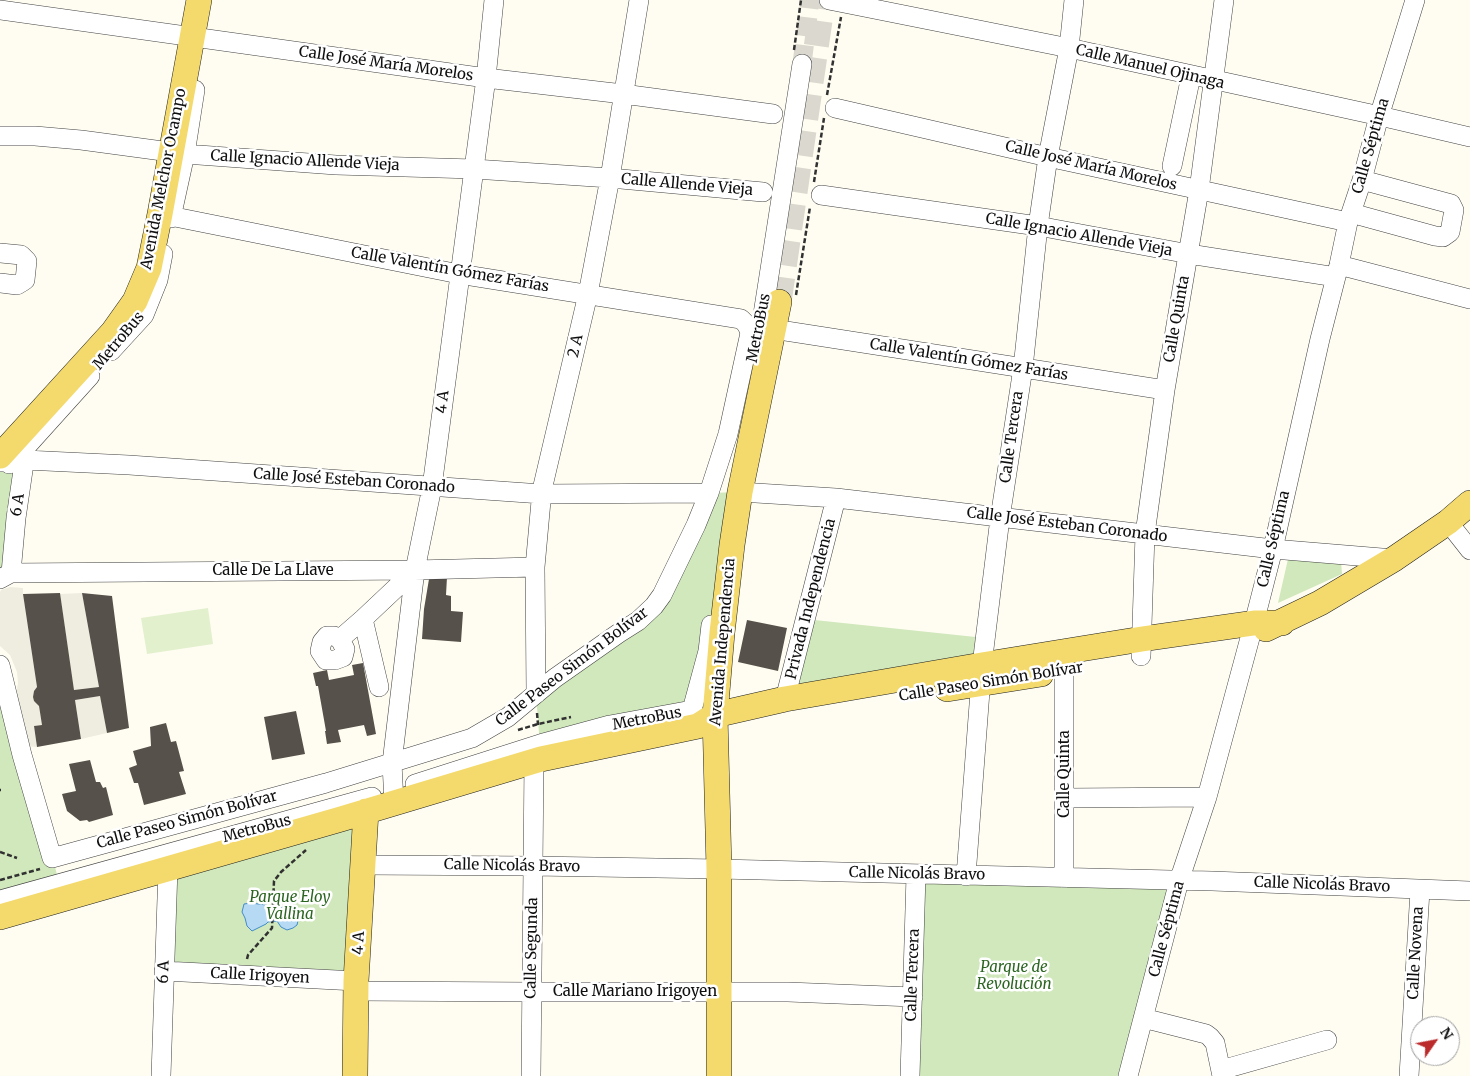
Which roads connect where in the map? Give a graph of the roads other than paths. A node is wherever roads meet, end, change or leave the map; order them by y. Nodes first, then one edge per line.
1 (199, 0) edge
2 (210, 0) edge
3 (494, 0) edge
4 (639, 0) edge
5 (1074, 0) edge
6 (1224, 0) edge
7 (1414, 0) edge
8 (834, 1) edge
9 (0, 10) edge
10 (197, 38) junction
11 (1069, 48) junction
12 (802, 64) tunnel mouth
13 (1191, 76) junction
14 (486, 78) junction
15 (1214, 81) junction
16 (623, 94) junction
17 (829, 107) road end
18 (774, 114) dead end
19 (1380, 116) junction
20 (0, 136) edge
21 (1470, 137) edge
22 (178, 153) junction
23 (1048, 157) junction
24 (1172, 166) dead end
25 (474, 169) junction
26 (610, 178) junction
27 (1362, 180) junction
28 (1199, 190) junction
29 (763, 192) dead end
30 (815, 194) road end
31 (166, 215) junction
32 (1349, 217) junction
33 (1038, 226) junction
34 (0, 253) edge
35 (1188, 254) junction
36 (1337, 271) junction
37 (459, 274) junction
38 (0, 283) edge
39 (588, 294) junction
40 (1470, 299) edge
41 (787, 302) tunnel mouth
42 (741, 319) joint
43 (773, 329) junction
44 (1022, 368) junction
45 (1165, 390) junction
46 (13, 455) edge
47 (432, 487) junction
48 (740, 492) junction
49 (709, 493) junction
50 (542, 494) junction
51 (836, 498) junction
52 (1470, 504) edge
53 (1000, 518) junction
54 (1448, 522) junction
55 (1145, 534) junction
56 (1273, 550) junction
57 (1470, 550) edge
58 (1394, 559) junction
59 (535, 567) junction
60 (415, 570) junction
61 (6, 576) edge
62 (363, 619) junction
63 (1252, 629) junction
64 (340, 639) dead end
65 (1142, 648) junction
66 (1064, 662) junction
67 (0, 665) edge
68 (981, 674) junction
69 (378, 687) dead end
70 (536, 694) junction
71 (784, 699) junction
72 (710, 724) junction
73 (534, 761) junction
74 (392, 763) junction
75 (394, 797) junction
76 (1207, 797) junction
77 (1065, 798) junction
78 (366, 811) junction
79 (364, 865) junction
80 (533, 866) junction
81 (168, 868) junction
82 (719, 869) junction
83 (916, 875) junction
84 (966, 876) junction
85 (1064, 878) junction
86 (1179, 881) junction
87 (1420, 890) junction
88 (1470, 891) edge
89 (0, 900) edge
90 (0, 917) edge
91 (164, 971) junction
92 (356, 986) junction
93 (719, 991) junction
94 (532, 992) junction
95 (913, 997) junction
96 (1143, 1018) junction
97 (1327, 1040) dead end
98 (1221, 1073) edge
99 (161, 1076) edge
100 (355, 1076) edge
101 (531, 1076) edge
102 (719, 1076) edge
103 (910, 1076) edge
104 (1128, 1076) edge
105 (1409, 1076) edge

1 - 10 main road, Avenida Melchor Ocampo
2 - 10 street
3 - 14 street, 4 A
4 - 16 street, 2 A
5 - 11 street, Calle Tercera
6 - 15 street, Calle Quinta
7 - 19 street, Calle Séptima
8 - 11 street, Calle Manuel Ojinaga
9 - 10 street, Calle José María Morelos
10 - 14 street, Calle José María Morelos
10 - 22 main road, Avenida Melchor Ocampo
11 - 13 street, Calle Manuel Ojinaga
11 - 23 street, Calle Tercera
12 - 75 street, MetroBus
13 - 15 street, Calle Manuel Ojinaga
13 - 24 street
14 - 16 street, Calle José María Morelos
14 - 25 street, 4 A
15 - 19 street, Calle Manuel Ojinaga
15 - 28 street, Calle Quinta
16 - 18 street, Calle José María Morelos
16 - 26 street, 2 A
17 - 23 street, Calle José María Morelos
19 - 21 street, Calle Manuel Ojinaga
19 - 27 street, Calle Séptima
20 - 22 street, Calle Ignacio Allende Vieja
22 - 25 street, Calle Ignacio Allende Vieja
22 - 31 main road, Avenida Melchor Ocampo
23 - 28 street, Calle José María Morelos
23 - 33 street, Calle Tercera
25 - 26 street, Calle Ignacio Allende Vieja
25 - 37 street, 4 A
26 - 29 street, Calle Allende Vieja
26 - 39 street, 2 A
27 - 32 street, Calle Séptima
27 - 32 street, Calle José María Morelos
28 - 32 street, Calle José María Morelos
28 - 35 street, Calle Quinta
30 - 33 street, Calle Ignacio Allende Vieja
31 - 37 street, Calle Valentín Gómez Farías
31 - 46 main road, Avenida Melchor Ocampo
32 - 36 street, Calle Séptima
33 - 35 street, Calle Ignacio Allende Vieja
33 - 44 street, Calle Tercera
34 - 38 street
35 - 36 street, Calle Ignacio Allende Vieja
35 - 45 street, Calle Quinta
36 - 40 street, Calle Ignacio Allende Vieja
36 - 56 street, Calle Séptima
37 - 39 street, Calle Valentín Gómez Farías
37 - 47 street, 4 A
39 - 42 street, Calle Valentín Gómez Farías
39 - 50 street, 2 A
41 - 43 main road, Avenida Independencia
42 - 49 street, Calle Paseo Simón Bolívar
43 - 44 street, Calle Valentín Gómez Farías
43 - 48 main road, Avenida Independencia
44 - 45 street, Calle Valentín Gómez Farías
44 - 53 street, Calle Tercera
45 - 55 street, Calle Quinta
46 - 47 street, Calle José Esteban Coronado
46 - 61 street, 6 A
47 - 50 street, Calle José Esteban Coronado
47 - 60 street, 4 A
48 - 51 street, Calle José Esteban Coronado
48 - 72 main road, Avenida Independencia
49 - 50 street, Calle José Esteban Coronado
49 - 70 street, Calle Paseo Simón Bolívar
50 - 59 street, 2 A
51 - 53 street, Calle José Esteban Coronado
51 - 71 street, Privada Independencia
52 - 54 main road, Calle Paseo Simón Bolívar
53 - 55 street, Calle José Esteban Coronado
53 - 68 street, Calle Tercera
54 - 57 street
54 - 58 main road, Calle Paseo Simón Bolívar
55 - 56 street, Calle José Esteban Coronado
55 - 65 street, Calle Quinta
56 - 58 street, Calle José Esteban Coronado
56 - 63 street, Calle Séptima
58 - 63 main road, Calle Paseo Simón Bolívar
59 - 60 street, Calle De La Llave
59 - 70 street, 2 A
60 - 61 street, Calle De La Llave
60 - 62 street
60 - 74 street, 4 A
62 - 64 street
62 - 69 street
63 - 65 main road, Calle Paseo Simón Bolívar
63 - 76 street, Calle Séptima
65 - 66 main road, Calle Paseo Simón Bolívar
66 - 68 main road, Calle Paseo Simón Bolívar
66 - 77 street, Calle Quinta
67 - 74 street, Calle Paseo Simón Bolívar
68 - 71 main road, Calle Paseo Simón Bolívar
68 - 72 main road, Calle Paseo Simón Bolívar
68 - 84 street, Calle Tercera
70 - 74 street, Calle Paseo Simón Bolívar
71 - 72 main road, Calle Paseo Simón Bolívar
72 - 73 main road, Calle Paseo Simón Bolívar
72 - 82 main road, Avenida Independencia
73 - 75 main road, Calle Paseo Simón Bolívar
73 - 80 street, Calle Segunda
74 - 75 street, 4 A
75 - 78 main road, Calle Paseo Simón Bolívar
75 - 89 street, MetroBus
76 - 77 street
76 - 86 street, Calle Séptima
77 - 85 street, Calle Quinta
78 - 79 main road, 4 A
78 - 81 main road, Calle Paseo Simón Bolívar
79 - 80 street, Calle Nicolás Bravo
79 - 92 main road, 4 A
80 - 82 street, Calle Nicolás Bravo
80 - 94 street, Calle Segunda
81 - 90 main road, Calle Paseo Simón Bolívar
81 - 91 street, 6 A
82 - 83 street, Calle Nicolás Bravo
82 - 93 main road, Avenida Independencia
83 - 84 street, Calle Nicolás Bravo
83 - 95 street, Calle Tercera
84 - 85 street, Calle Nicolás Bravo
85 - 86 street, Calle Nicolás Bravo
86 - 87 street, Calle Nicolás Bravo
86 - 96 street, Calle Séptima
87 - 88 street, Calle Nicolás Bravo
87 - 105 street, Calle Novena
91 - 92 street, Calle Irigoyen
91 - 99 street, 6 A
92 - 94 street, Calle Mariano Irigoyen
92 - 100 main road, 4 A
93 - 94 street, Calle Mariano Irigoyen
93 - 95 street, Calle Mariano Irigoyen
93 - 102 main road, Avenida Independencia
94 - 101 street, Calle Segunda
95 - 103 street, Calle Tercera
96 - 98 street
96 - 104 street, Calle Séptima
97 - 98 street

